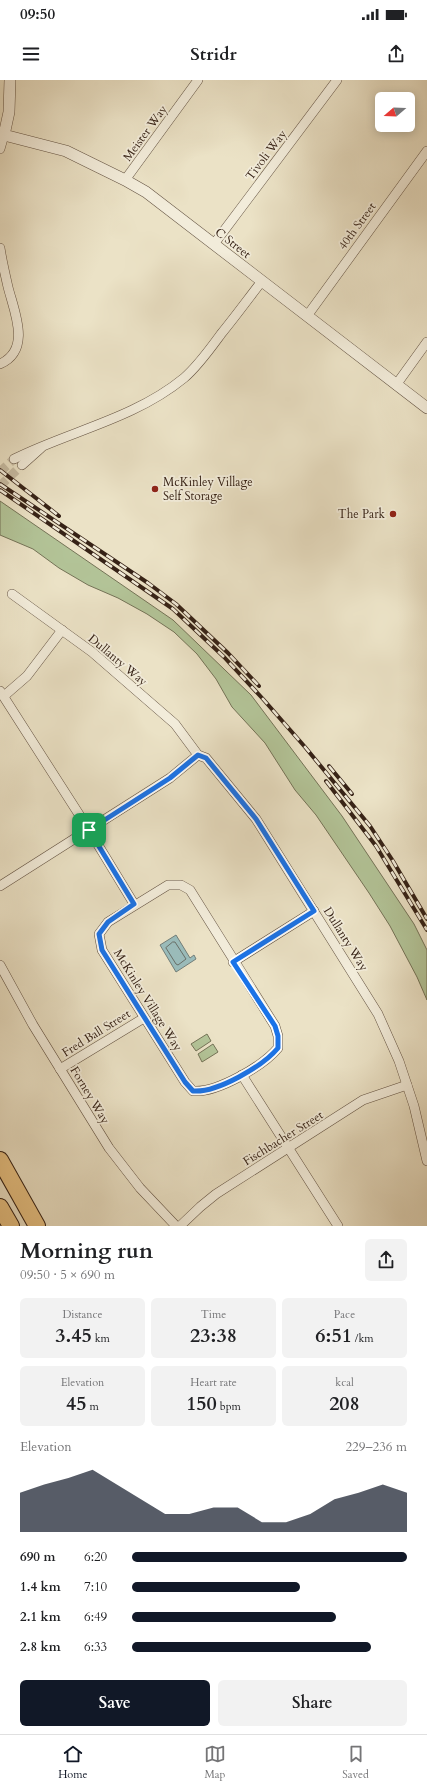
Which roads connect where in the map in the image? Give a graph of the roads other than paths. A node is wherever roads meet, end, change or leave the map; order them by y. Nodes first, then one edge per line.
1 (10, 80) edge
2 (198, 80) edge
3 (337, 80) edge
4 (4, 135) junction
5 (0, 149) edge
6 (427, 151) edge
7 (125, 180) junction
8 (214, 244) junction
9 (0, 248) edge
10 (262, 281) junction
11 (307, 316) junction
12 (427, 342) edge
13 (0, 364) edge
14 (396, 385) junction
15 (427, 408) edge
16 (42, 448) junction
17 (14, 459) tunnel mouth
18 (22, 465) tunnel mouth
19 (12, 594) dead end
20 (62, 630) junction
21 (2, 694) edge
22 (198, 755) junction
23 (89, 830) junction
24 (0, 886) edge
25 (134, 904) junction
26 (314, 911) junction
27 (233, 962) junction
28 (0, 965) edge
29 (144, 1018) junction
30 (60, 1069) junction
31 (242, 1075) junction
32 (407, 1085) junction
33 (289, 1148) junction
34 (0, 1160) edge
35 (427, 1161) edge
36 (0, 1207) edge
37 (11, 1226) edge
38 (37, 1226) edge
39 (176, 1226) edge
40 (180, 1226) edge
41 (338, 1226) edge

1 - 4 street
2 - 7 street, Meister Way
3 - 8 street, Tivoli Way
4 - 5 street
4 - 7 street, C Street
6 - 11 street, 40th Street
7 - 8 street, C Street
8 - 10 street, C Street
9 - 13 street
10 - 11 street, C Street
10 - 16 street
11 - 14 street, C Street
12 - 14 street
14 - 15 street, C Street
16 - 17 street
16 - 18 street
19 - 20 street, Dullanty Way
20 - 21 street
20 - 22 street, Dullanty Way
21 - 23 street
22 - 23 street
22 - 26 street, Dullanty Way
23 - 24 street
23 - 25 street
25 - 27 street, McKinley Village Way
25 - 29 street, McKinley Village Way
26 - 27 street
26 - 32 street, Dullanty Way
27 - 31 street, McKinley Village Way
28 - 30 street, Forney Way
29 - 30 street, Fred Ball Street
29 - 31 street, McKinley Village Way
30 - 39 street, Forney Way
31 - 33 street
32 - 33 street, Fischbacher Street
32 - 35 street, Dullanty Way
33 - 40 street, Fischbacher Street
33 - 41 street
34 - 38 highway
36 - 37 highway

